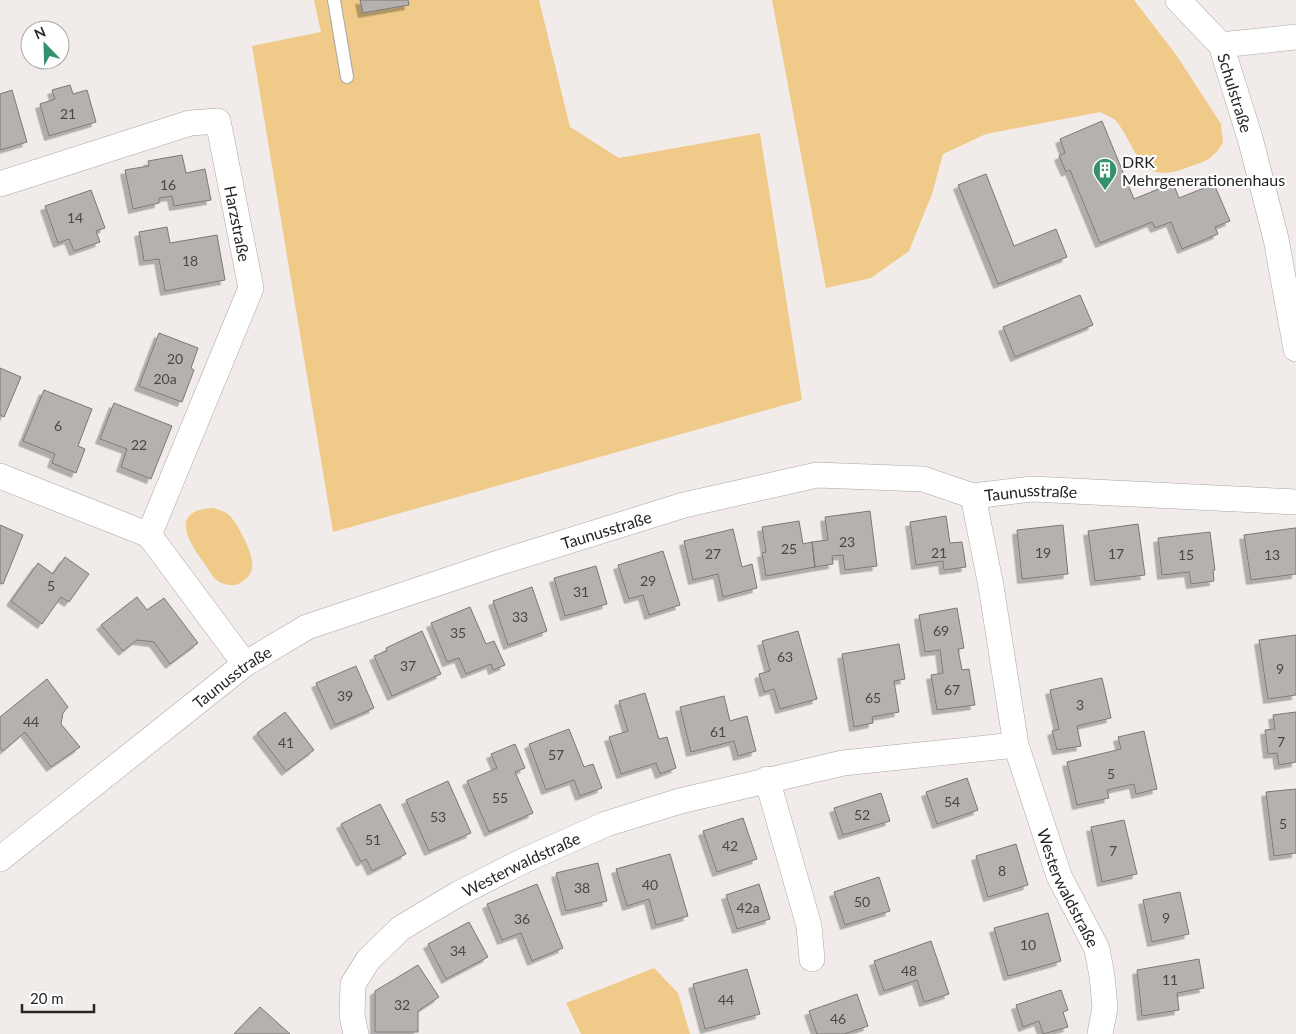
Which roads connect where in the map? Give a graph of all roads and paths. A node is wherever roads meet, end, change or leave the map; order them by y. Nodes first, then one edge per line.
1 (334, 0) edge
2 (1178, 0) edge
3 (1296, 37) edge
4 (1221, 46) junction
5 (347, 77) dead end
6 (0, 184) edge
7 (1296, 349) edge
8 (0, 476) edge
9 (973, 496) junction
10 (1296, 502) edge
11 (149, 535) junction
12 (245, 664) junction
13 (1016, 744) junction
14 (767, 780) junction
15 (0, 859) edge
16 (812, 958) dead end
17 (356, 1034) edge
18 (1100, 1034) edge

1 - 5 lane
2 - 4 street, Schulstraße
3 - 4 street
4 - 7 street, Schulstraße
6 - 11 street, Harzstraße
8 - 11 street
9 - 10 street, Taunusstraße
9 - 12 street, Taunusstraße
9 - 13 street, Westerwaldstraße
11 - 12 street
12 - 15 street, Taunusstraße
13 - 14 street, Westerwaldstraße
13 - 18 street, Westerwaldstraße
14 - 16 street
14 - 17 street, Westerwaldstraße

